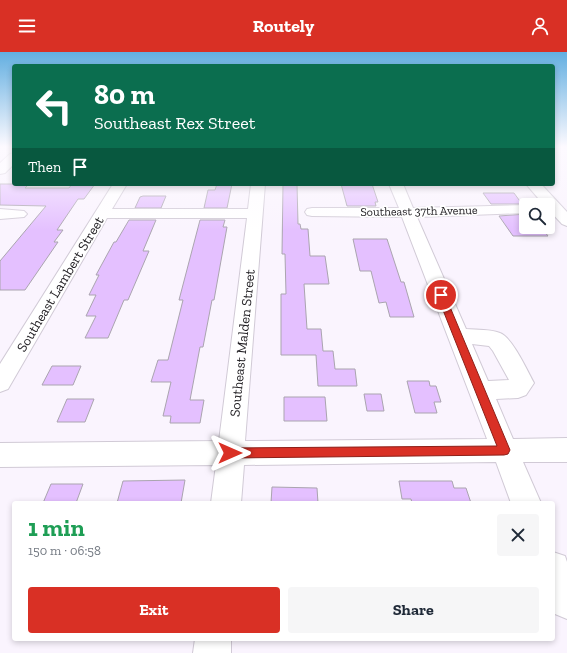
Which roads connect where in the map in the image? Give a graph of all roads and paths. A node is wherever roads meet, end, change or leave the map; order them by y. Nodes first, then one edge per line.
1 (119, 186) edge
2 (258, 186) edge
3 (397, 186) edge
4 (535, 186) edge
5 (519, 209) edge
6 (312, 212) dead end
7 (255, 213) junction
8 (408, 213) junction
9 (560, 213) edge
10 (0, 214) edge
11 (19, 214) dead end
12 (102, 214) junction
13 (458, 336) junction
14 (0, 383) edge
15 (480, 390) junction
16 (504, 450) junction
17 (567, 450) edge
18 (230, 453) junction
19 (0, 455) edge
20 (226, 501) edge
21 (525, 501) edge
22 (555, 573) edge
23 (567, 602) edge
24 (213, 641) edge
25 (212, 653) edge

1 - 12 street, Southeast Lambert Street
2 - 7 street, Southeast Malden Street
3 - 8 street
4 - 9 street
5 - 8 street, Southeast 37th Avenue
6 - 8 street, Southeast 37th Avenue
7 - 12 street
7 - 18 street, Southeast Malden Street
8 - 13 street
10 - 11 street
12 - 14 street, Southeast Lambert Street
13 - 15 street
13 - 15 street
15 - 16 street
16 - 17 street
16 - 18 street
16 - 21 street
18 - 19 street
18 - 20 street, Southeast Malden Street
22 - 23 street
24 - 25 street

